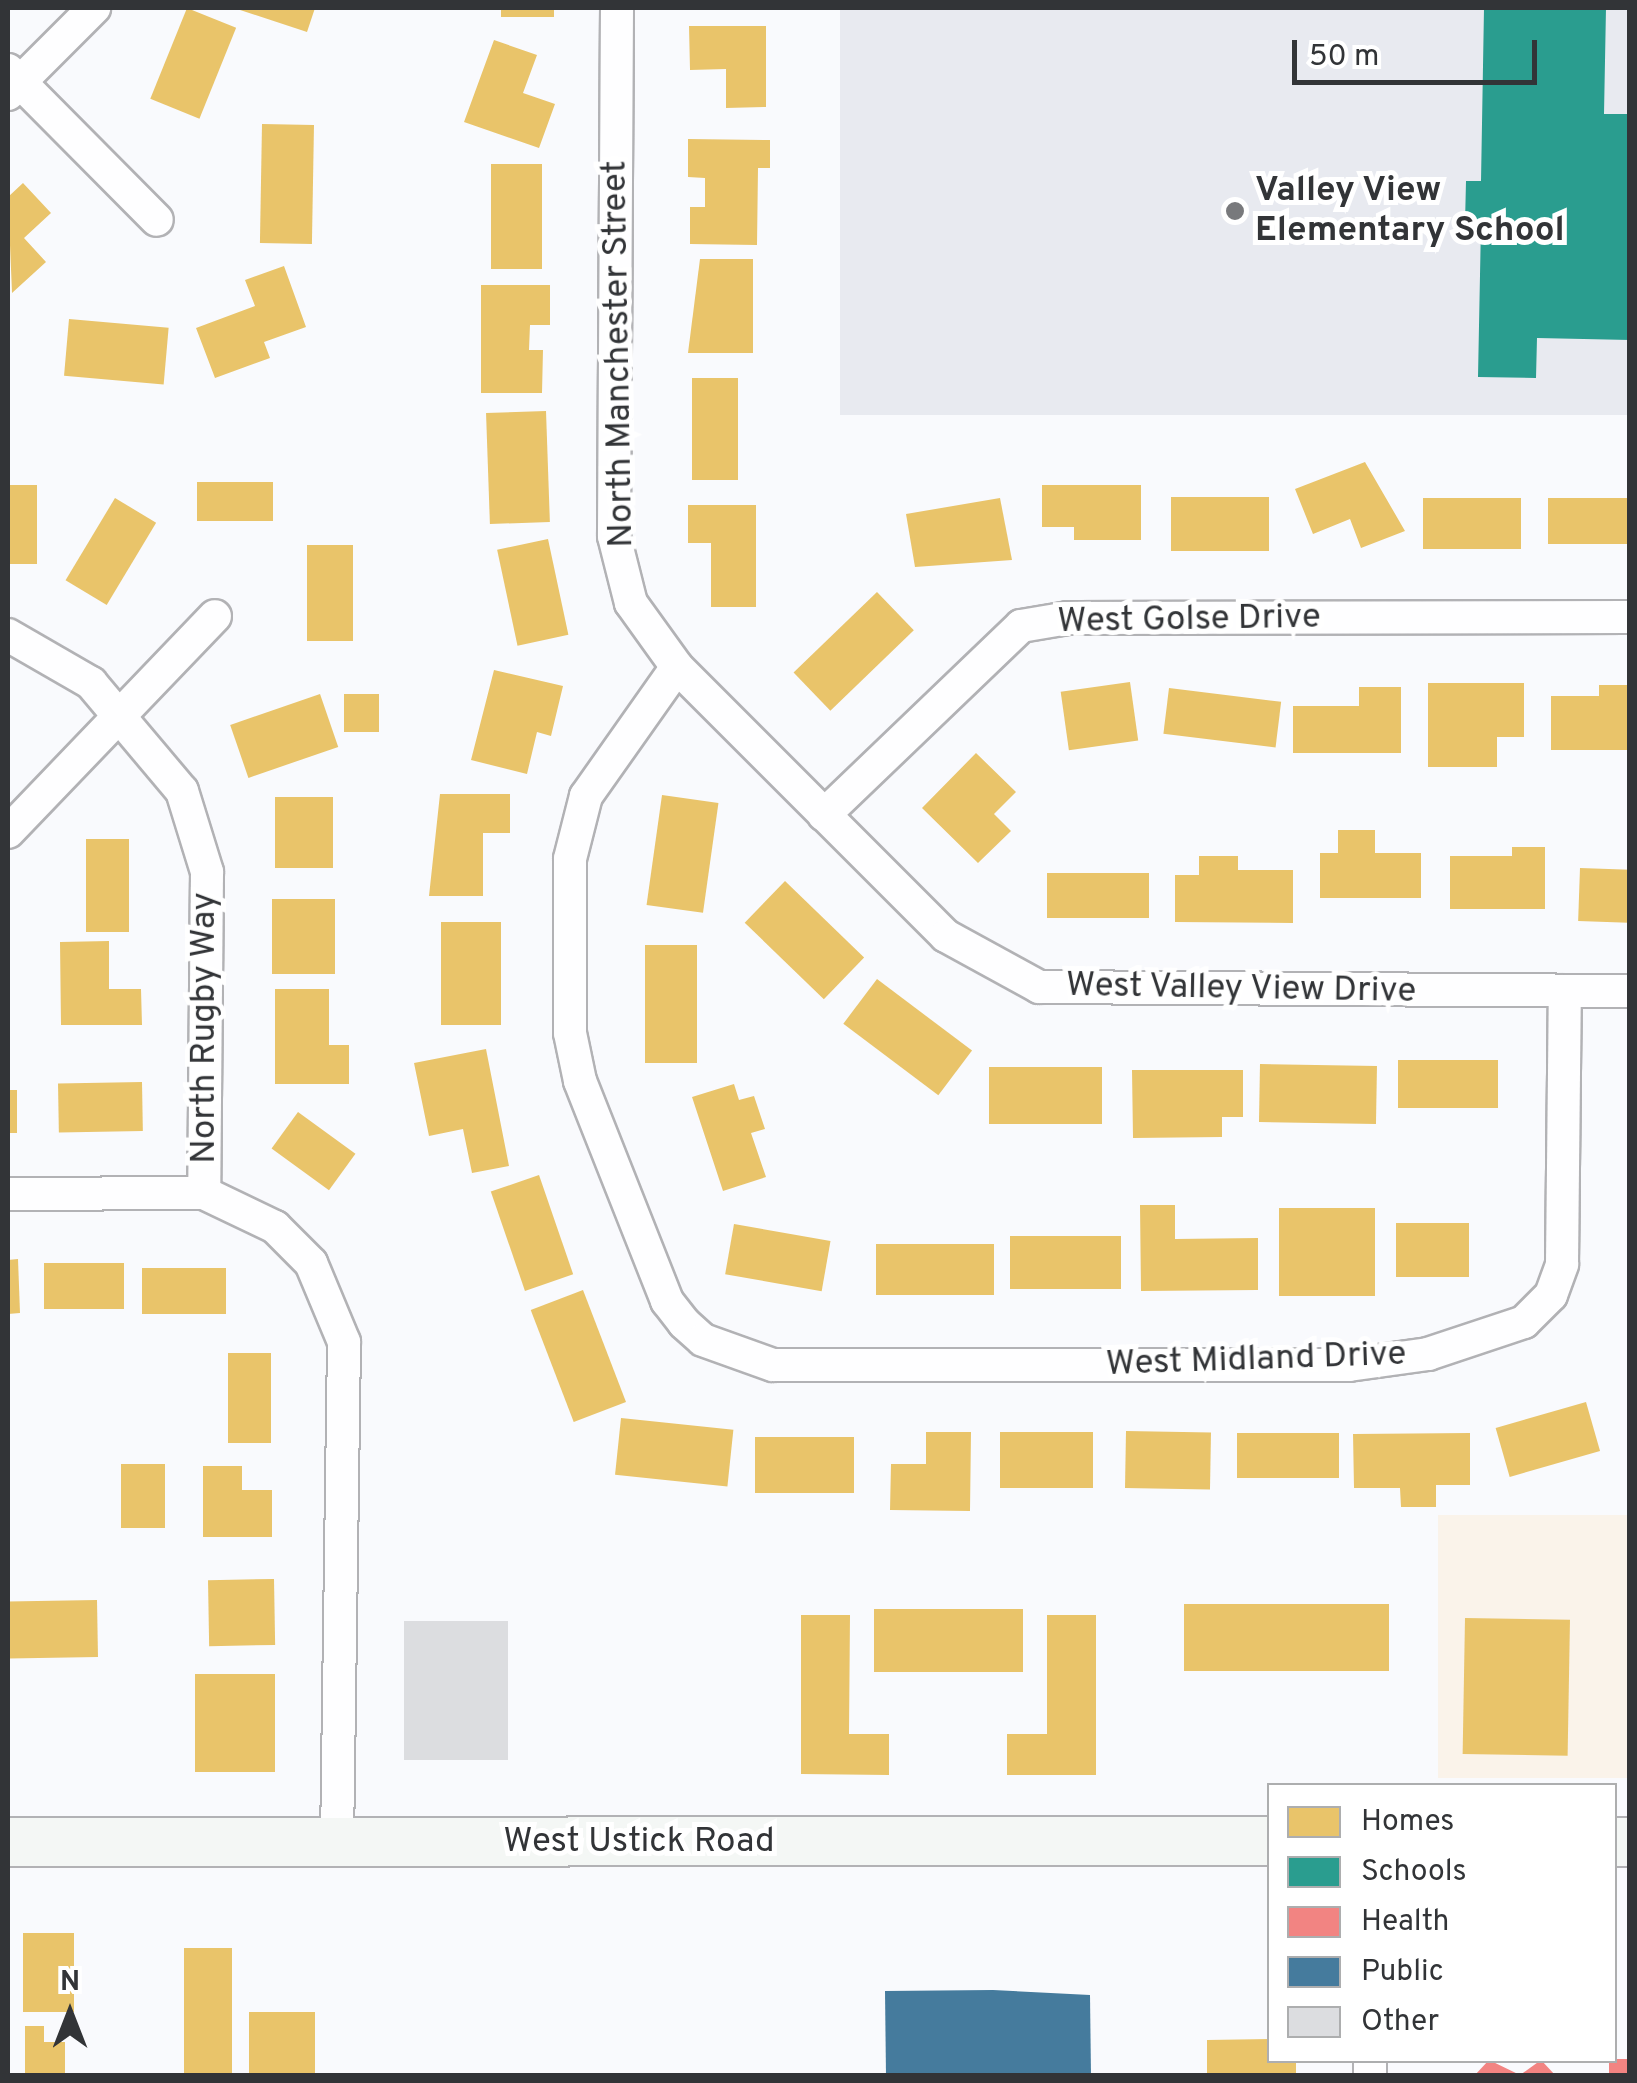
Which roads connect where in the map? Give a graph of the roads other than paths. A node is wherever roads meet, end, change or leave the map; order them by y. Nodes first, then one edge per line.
1 (94, 8) edge
2 (618, 8) edge
3 (11, 82) edge
4 (157, 220) dead end
5 (215, 616) dead end
6 (1630, 618) edge
7 (8, 635) edge
8 (677, 668) junction
9 (122, 713) junction
10 (824, 815) junction
11 (8, 832) edge
12 (1565, 991) junction
13 (1630, 991) edge
14 (204, 1193) junction
15 (8, 1194) edge
16 (1267, 1841) edge
17 (8, 1842) edge
18 (337, 1842) junction

1 - 3 street
2 - 8 street, North Manchester Street
3 - 4 street
5 - 9 street
6 - 10 street, West Golse Drive
7 - 9 street, North Rugby Way
8 - 10 street, West Valley View Drive
8 - 12 street, West Midland Drive
9 - 11 street
9 - 14 street, North Rugby Way
10 - 12 street, West Valley View Drive
12 - 13 street, West Valley View Drive
14 - 15 street
14 - 18 street, North Rugby Way
16 - 18 main road, West Ustick Road
17 - 18 main road, West Ustick Road

